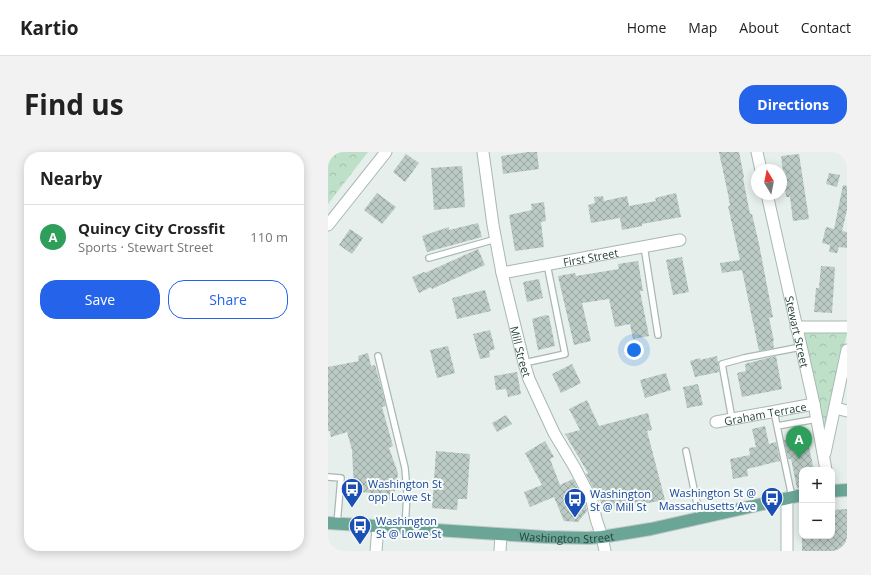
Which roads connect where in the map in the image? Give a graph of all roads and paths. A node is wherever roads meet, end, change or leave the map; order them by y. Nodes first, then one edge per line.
1 (386, 152) edge
2 (483, 152) edge
3 (757, 152) edge
4 (760, 164) edge
5 (768, 200) edge
6 (328, 225) edge
7 (496, 239) junction
8 (680, 240) dead end
9 (644, 246) junction
10 (429, 258) dead end
11 (547, 264) junction
12 (502, 273) junction
13 (796, 326) junction
14 (847, 327) edge
15 (658, 335) dead end
16 (801, 347) junction
17 (847, 350) edge
18 (378, 356) dead end
19 (524, 363) junction
20 (814, 404) junction
21 (835, 408) junction
22 (774, 411) junction
23 (847, 411) edge
24 (732, 419) junction
25 (817, 419) junction
26 (716, 422) dead end
27 (777, 426) junction
28 (686, 451) dead end
29 (824, 457) junction
30 (826, 467) edge
31 (328, 477) edge
32 (847, 490) edge
33 (835, 491) edge
34 (794, 497) edge
35 (700, 518) junction
36 (332, 524) edge
37 (378, 527) junction
38 (405, 529) junction
39 (501, 535) junction
40 (602, 537) junction
41 (376, 551) edge
42 (500, 551) edge
43 (605, 551) edge
44 (787, 551) edge

1 - 6 street
2 - 7 street, Mill Street
3 - 4 street
5 - 13 street, Stewart Street
7 - 10 lane
7 - 12 street, Mill Street
8 - 9 street, First Street
9 - 11 street, First Street
9 - 15 lane
11 - 12 street, First Street
11 - 19 lane
12 - 19 street, Mill Street
13 - 14 street
13 - 16 street, Stewart Street
16 - 20 street, Stewart Street
16 - 24 lane
17 - 21 street
18 - 38 lane
19 - 40 street, Mill Street
20 - 22 street, Graham Terrace
20 - 25 street, Stewart Street
21 - 23 street
21 - 29 street
22 - 24 street, Graham Terrace
22 - 27 lane
24 - 26 street, Graham Terrace
25 - 27 lane
25 - 29 street, Stewart Street
27 - 34 lane
28 - 35 lane
29 - 30 street, Stewart Street
31 - 36 lane
32 - 33 main road
34 - 35 main road, Washington Street
34 - 44 street
35 - 40 main road, Washington Street
36 - 37 main road, Washington Street
37 - 38 main road, Washington Street
37 - 41 street
38 - 39 main road, Washington Street
39 - 40 main road, Washington Street
39 - 42 street
40 - 43 street, Mill Street

